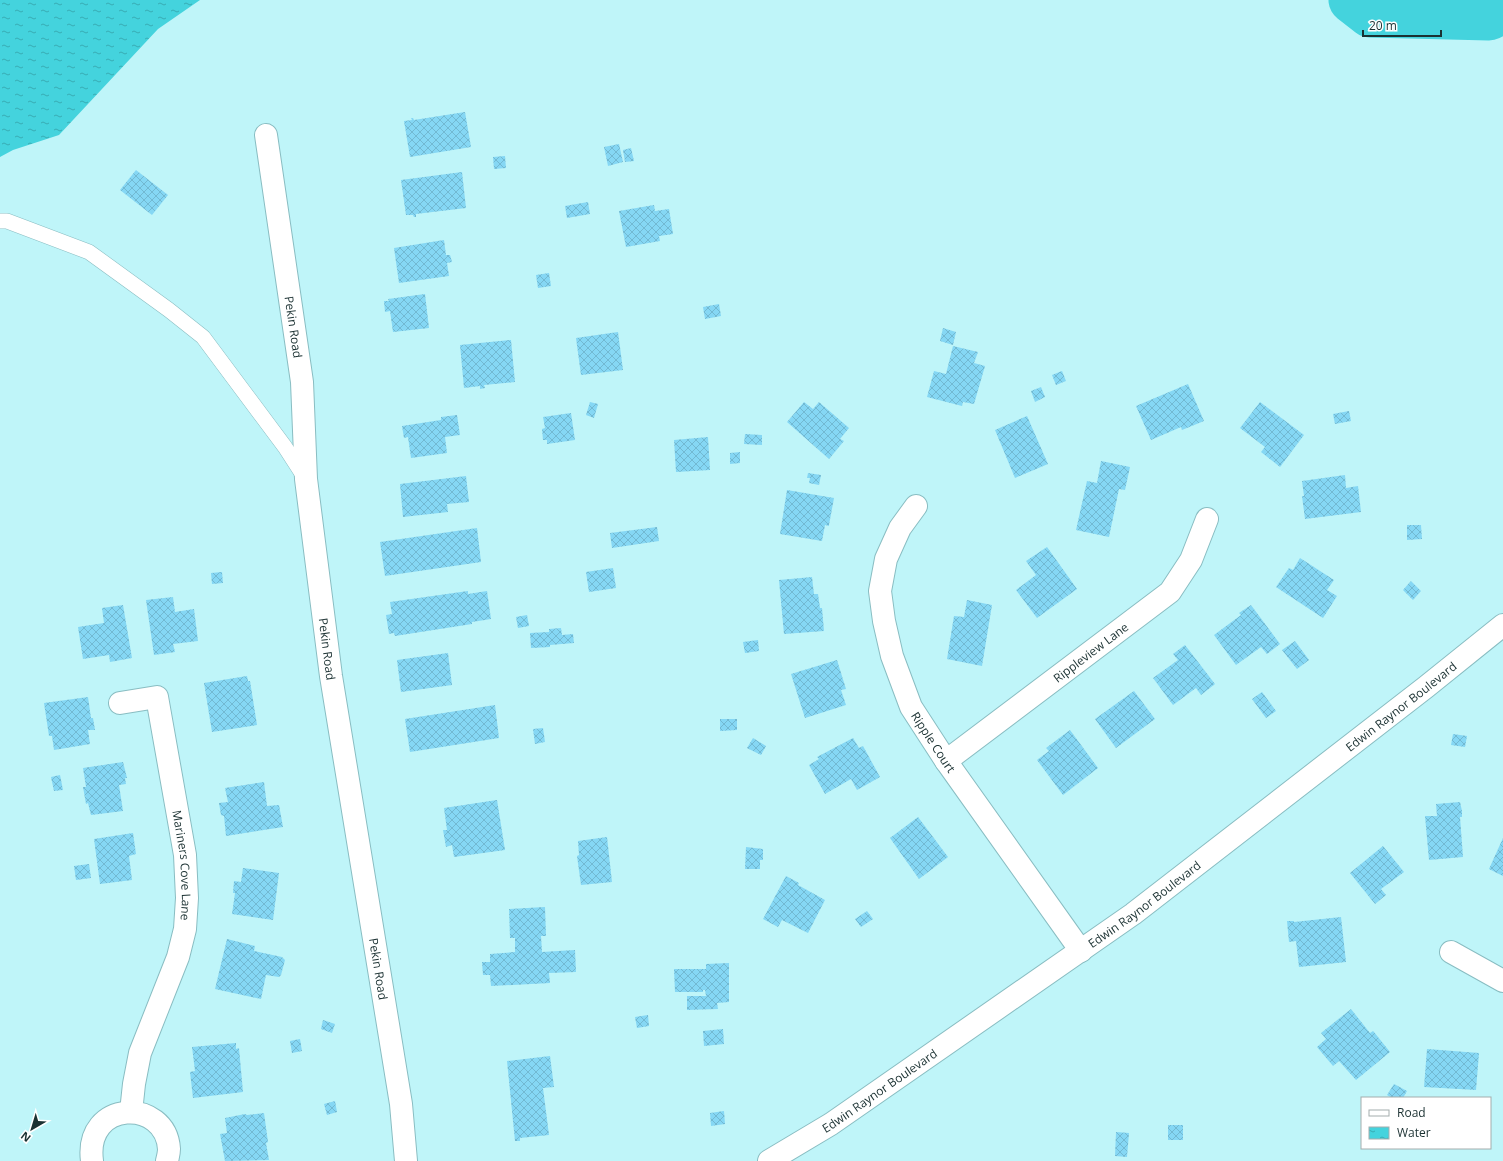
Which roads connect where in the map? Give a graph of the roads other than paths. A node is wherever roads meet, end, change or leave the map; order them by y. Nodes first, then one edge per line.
1 (266, 135) dead end
2 (0, 221) edge
3 (306, 479) junction
4 (916, 506) dead end
5 (1207, 519) dead end
6 (1503, 625) edge
7 (120, 703) dead end
8 (946, 762) junction
9 (1081, 951) junction
10 (1451, 952) dead end
11 (1503, 981) edge
12 (131, 1112) junction
13 (92, 1161) edge
14 (167, 1161) edge
15 (406, 1161) edge
16 (769, 1161) edge

1 - 3 street, Pekin Road
2 - 3 lane
3 - 15 street, Pekin Road
4 - 8 street, Ripple Court
5 - 8 street, Rippleview Lane
6 - 9 street, Edwin Raynor Boulevard
7 - 12 street, Mariners Cove Lane
8 - 9 street, Ripple Court
9 - 16 street, Edwin Raynor Boulevard
10 - 11 street
12 - 13 street
12 - 14 street

